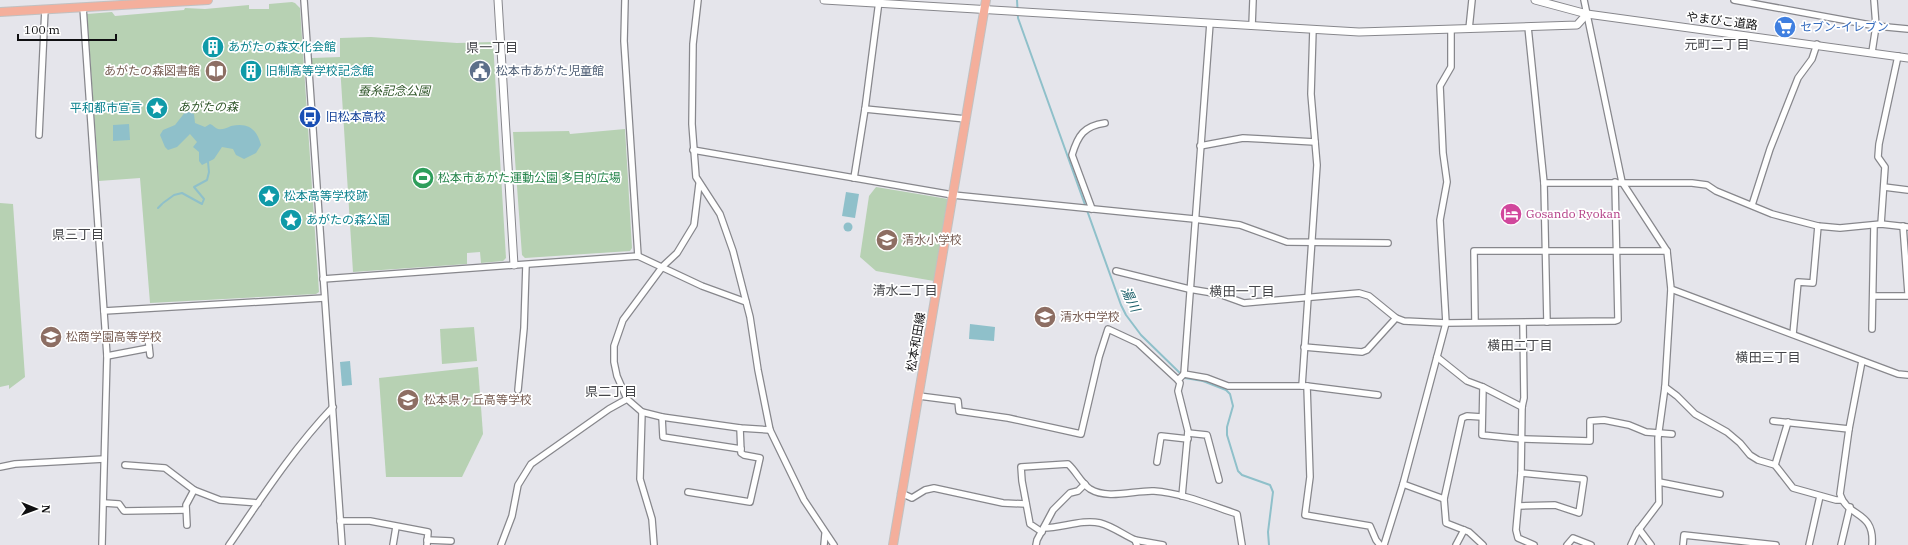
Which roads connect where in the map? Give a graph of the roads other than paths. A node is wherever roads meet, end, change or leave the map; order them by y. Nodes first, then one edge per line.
1 (208, 0) edge
2 (304, 0) edge
3 (498, 0) edge
4 (625, 0) edge
5 (698, 0) edge
6 (824, 0) edge
7 (986, 0) edge
8 (1253, 0) edge
9 (1472, 0) edge
10 (1535, 0) edge
11 (1584, 0) edge
12 (1734, 0) edge
13 (1874, 0) edge
14 (879, 2) edge
15 (80, 5) edge
16 (45, 9) junction
17 (984, 9) junction
18 (0, 12) edge
19 (1587, 14) junction
20 (1210, 23) junction
21 (1252, 26) junction
22 (1876, 26) junction
23 (1528, 27) junction
24 (1313, 29) junction
25 (1469, 29) junction
26 (1908, 29) edge
27 (1451, 30) junction
28 (1817, 44) junction
29 (1872, 52) junction
30 (1898, 56) junction
31 (1908, 58) edge
32 (865, 109) junction
33 (966, 119) junction
34 (1105, 122) dead end
35 (39, 135) dead end
36 (1315, 142) junction
37 (1200, 146) junction
38 (693, 150) junction
39 (854, 178) junction
40 (1615, 182) junction
41 (1622, 182) junction
42 (1544, 183) junction
43 (699, 184) junction
44 (1884, 187) junction
45 (1908, 190) edge
46 (953, 195) junction
47 (1752, 205) junction
48 (1091, 209) junction
49 (1194, 219) junction
50 (1874, 224) junction
51 (1881, 224) junction
52 (1818, 226) junction
53 (1906, 226) edge
54 (1312, 242) junction
55 (1388, 243) dead end
56 (1546, 251) junction
57 (1666, 251) junction
58 (1617, 252) junction
59 (638, 256) junction
60 (514, 265) junction
61 (526, 265) junction
62 (663, 266) junction
63 (1116, 271) dead end
64 (323, 279) junction
65 (1189, 289) junction
66 (1670, 289) junction
67 (1908, 292) edge
68 (1873, 296) junction
69 (1908, 296) edge
70 (324, 298) junction
71 (1308, 298) junction
72 (746, 302) junction
73 (104, 312) junction
74 (1396, 318) junction
75 (1475, 322) junction
76 (1546, 322) junction
77 (1446, 323) junction
78 (1523, 323) junction
79 (1872, 329) dead end
80 (1793, 334) junction
81 (148, 337) dead end
82 (1304, 347) junction
83 (107, 356) junction
84 (1437, 357) junction
85 (1862, 361) junction
86 (1908, 375) edge
87 (1181, 376) junction
88 (1305, 386) junction
89 (1665, 387) junction
90 (1483, 388) junction
91 (518, 390) dead end
92 (1378, 395) dead end
93 (919, 396) junction
94 (627, 399) junction
95 (333, 407) junction
96 (1522, 407) junction
97 (642, 412) junction
98 (662, 417) junction
99 (1482, 417) junction
100 (1773, 421) dead end
101 (1788, 422) junction
102 (740, 428) junction
103 (1850, 429) junction
104 (770, 430) junction
105 (1188, 433) junction
106 (1658, 433) junction
107 (1672, 434) dead end
108 (1188, 439) junction
109 (1522, 440) junction
110 (741, 449) junction
111 (104, 459) junction
112 (1157, 462) dead end
113 (125, 465) dead end
114 (1776, 465) junction
115 (0, 467) edge
116 (1521, 473) junction
117 (1219, 480) dead end
118 (1659, 482) junction
119 (1085, 484) junction
120 (1403, 484) junction
121 (194, 490) junction
122 (688, 492) dead end
123 (901, 493) junction
124 (1720, 494) dead end
125 (1182, 496) junction
126 (1820, 496) junction
127 (1444, 499) junction
128 (1842, 500) junction
129 (104, 503) junction
130 (258, 503) junction
131 (1026, 504) junction
132 (1518, 506) junction
133 (1850, 507) junction
134 (186, 510) junction
135 (340, 521) junction
136 (187, 525) dead end
137 (396, 527) junction
138 (1639, 529) junction
139 (1043, 530) junction
140 (1464, 530) junction
141 (825, 534) junction
142 (451, 541) dead end
143 (427, 542) edge
144 (1136, 543) edge
145 (1750, 543) edge
146 (102, 545) edge
147 (229, 545) edge
148 (342, 545) edge
149 (393, 545) edge
150 (500, 545) edge
151 (654, 545) edge
152 (824, 545) edge
153 (834, 545) edge
154 (893, 545) edge
155 (1036, 545) edge
156 (1163, 545) edge
157 (1242, 545) edge
158 (1380, 545) edge
159 (1384, 545) edge
160 (1456, 545) edge
161 (1483, 545) edge
162 (1534, 545) edge
163 (1567, 545) edge
164 (1591, 545) edge
165 (1631, 545) edge
166 (1651, 545) edge
167 (1683, 545) edge
168 (1776, 545) edge
169 (1809, 545) edge
170 (1841, 545) edge
171 (1872, 545) edge

1 - 15 main road
2 - 64 street
3 - 60 street
4 - 59 street
5 - 38 street
6 - 14 street
7 - 17 main road, 松本和田線
8 - 21 street
9 - 25 street
10 - 19 street, やまびこ道路
11 - 19 street
12 - 22 street
13 - 22 street
14 - 17 street
14 - 32 street
15 - 16 main road
15 - 73 street
16 - 18 main road
16 - 35 street
17 - 20 street
17 - 33 main road, 松本和田線
19 - 23 street
19 - 28 street, やまびこ道路
19 - 41 street
20 - 21 street
20 - 37 street
21 - 24 street
22 - 26 street
22 - 29 street
23 - 25 street
23 - 42 street
24 - 27 street
24 - 36 street
25 - 27 street
27 - 77 street
28 - 29 street, やまびこ道路
28 - 47 street
29 - 30 street, やまびこ道路
30 - 31 street, やまびこ道路
30 - 44 street
32 - 33 street
32 - 39 street
33 - 46 main road, 松本和田線
34 - 48 street
36 - 37 street
36 - 54 street
37 - 49 street
38 - 39 street
38 - 43 street
39 - 46 street
40 - 41 street
40 - 42 street
40 - 58 street
41 - 47 street
41 - 57 street
42 - 56 street
43 - 62 street
43 - 72 street
44 - 45 street
44 - 51 street
46 - 48 street
46 - 93 main road, 松本和田線
47 - 52 street
48 - 49 street
49 - 54 street
49 - 65 street
50 - 51 street
50 - 52 street
50 - 68 street
51 - 53 street
52 - 80 street
53 - 67 street
54 - 55 street
54 - 71 street
56 - 58 street
56 - 75 street
56 - 76 street
57 - 58 street
57 - 66 street
58 - 76 street
59 - 61 street
59 - 62 street
60 - 61 street
60 - 64 street
61 - 91 street
62 - 72 street
62 - 94 street
63 - 65 street
64 - 70 street
65 - 71 street
65 - 87 street
66 - 80 street
66 - 89 street
68 - 69 street
68 - 79 street
70 - 73 street
70 - 95 street
71 - 74 street
71 - 82 street
72 - 104 street
73 - 83 street
74 - 77 street
74 - 82 street
75 - 77 street
75 - 78 street
76 - 78 street
77 - 84 street
78 - 96 street
80 - 85 street
81 - 83 street
82 - 88 street
83 - 111 street
84 - 90 street
84 - 120 street
85 - 86 street
85 - 103 street
87 - 88 street
87 - 93 street
87 - 105 street
88 - 92 street
88 - 158 street
89 - 106 street
89 - 114 street
90 - 96 street
90 - 99 street
93 - 123 main road, 松本和田線
94 - 97 street
94 - 150 street
95 - 130 street
95 - 135 street
96 - 109 street
97 - 98 street
97 - 151 street
98 - 102 street
98 - 110 street
99 - 109 street
99 - 127 street
100 - 101 street
101 - 103 street
101 - 114 street
102 - 104 street
102 - 110 street
103 - 128 street
104 - 141 street
105 - 108 street
105 - 117 street
106 - 107 street
106 - 109 street
106 - 118 street
108 - 112 street
108 - 125 street
109 - 116 street
110 - 122 street
111 - 115 street
111 - 129 street
113 - 121 street
114 - 126 street
116 - 132 street
116 - 132 street
118 - 124 street
118 - 138 street
119 - 125 street
119 - 131 street
119 - 139 street
120 - 127 street
120 - 159 street
121 - 130 street
121 - 134 street
123 - 131 street
123 - 154 main road, 松本和田線
125 - 157 street
126 - 128 street
126 - 169 street
127 - 140 street
128 - 133 street
129 - 134 street
129 - 146 street
130 - 147 street
131 - 139 street
132 - 162 street
133 - 170 street
133 - 171 street
134 - 136 street
135 - 137 street
135 - 148 street
137 - 143 street
137 - 149 street
138 - 165 street
138 - 166 street
139 - 144 street
139 - 155 street
140 - 160 street
140 - 161 street
141 - 152 street
141 - 153 street
142 - 143 street
144 - 156 street
145 - 167 street
145 - 168 street
163 - 164 street

